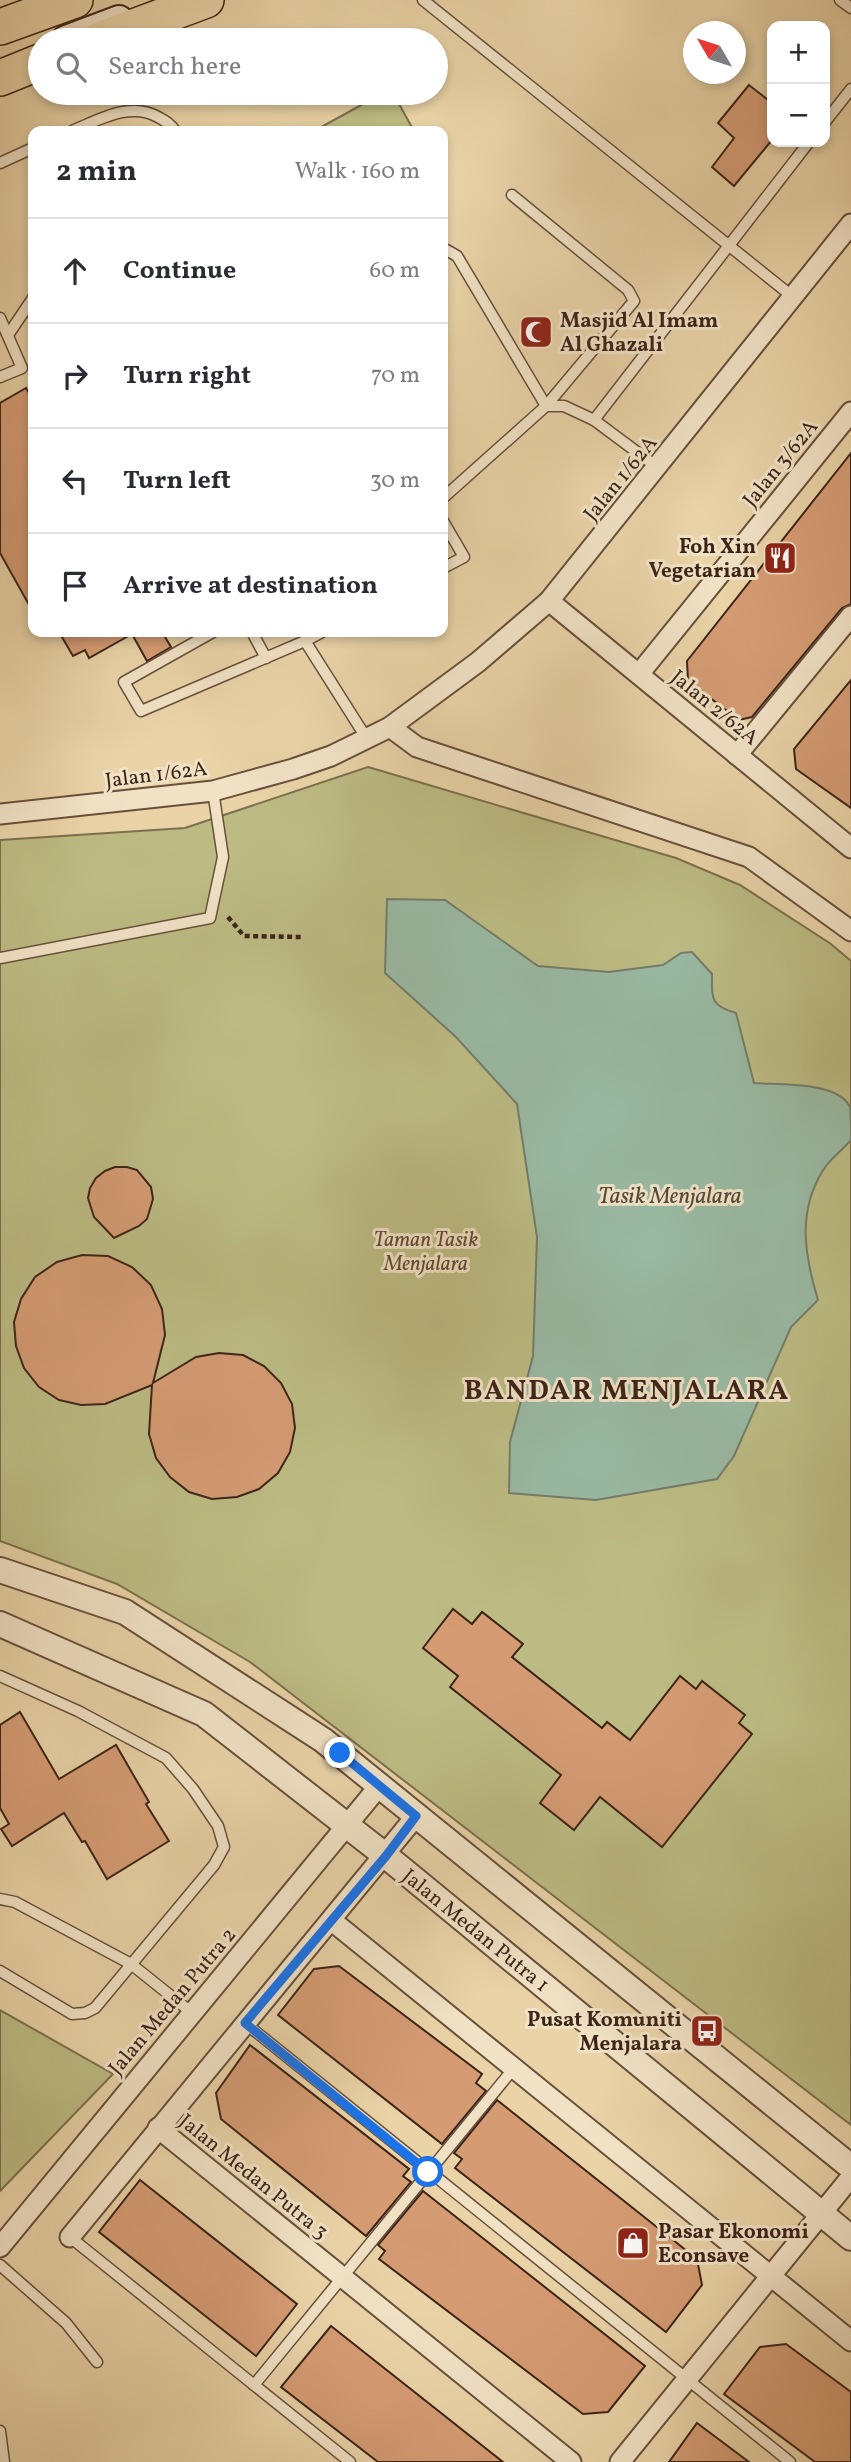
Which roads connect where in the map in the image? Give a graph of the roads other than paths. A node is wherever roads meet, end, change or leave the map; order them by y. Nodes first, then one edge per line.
1 (30, 0) edge
2 (75, 0) edge
3 (206, 0) edge
4 (423, 0) edge
5 (840, 0) edge
6 (172, 1) edge
7 (851, 8) edge
8 (0, 10) edge
9 (0, 27) edge
10 (99, 28) edge
11 (131, 28) edge
12 (28, 54) edge
13 (28, 58) edge
14 (0, 64) edge
15 (28, 66) edge
16 (0, 75) edge
17 (851, 89) edge
18 (830, 116) edge
19 (84, 126) edge
20 (172, 126) edge
21 (805, 147) edge
22 (28, 150) edge
23 (0, 163) edge
24 (512, 195) dead end
25 (851, 224) edge
26 (728, 245) junction
27 (448, 251) edge
28 (793, 297) junction
29 (28, 305) edge
30 (0, 318) edge
31 (8, 335) junction
32 (22, 368) junction
33 (28, 370) edge
34 (0, 377) edge
35 (546, 406) junction
36 (851, 412) edge
37 (594, 420) junction
38 (658, 468) junction
39 (448, 494) edge
40 (448, 530) edge
41 (448, 565) edge
42 (549, 601) junction
43 (851, 617) edge
44 (204, 637) edge
45 (255, 637) edge
46 (313, 637) edge
47 (305, 641) junction
48 (266, 658) junction
49 (639, 674) junction
50 (390, 727) junction
51 (367, 739) junction
52 (737, 755) junction
53 (213, 791) junction
54 (0, 814) edge
55 (851, 848) edge
56 (851, 931) edge
57 (0, 958) edge
58 (0, 1570) edge
59 (0, 1624) edge
60 (0, 1676) edge
61 (380, 1785) junction
62 (416, 1816) junction
63 (347, 1825) junction
64 (386, 1856) junction
65 (0, 1899) edge
66 (331, 1920) junction
67 (131, 1964) junction
68 (0, 1971) edge
69 (191, 2012) junction
70 (245, 2023) junction
71 (514, 2068) junction
72 (158, 2128) junction
73 (851, 2167) edge
74 (428, 2172) junction
75 (851, 2176) edge
76 (821, 2214) junction
77 (70, 2237) joint
78 (851, 2238) edge
79 (0, 2247) edge
80 (0, 2265) edge
81 (771, 2276) junction
82 (342, 2277) junction
83 (851, 2341) edge
84 (97, 2362) dead end
85 (687, 2379) junction
86 (254, 2385) junction
87 (0, 2431) edge
88 (4, 2462) edge
89 (350, 2462) edge
90 (571, 2462) edge
91 (620, 2462) edge
92 (790, 2462) edge

1 - 8 main road
2 - 9 highway
3 - 11 highway
4 - 26 lane
5 - 7 lane
6 - 10 main road
12 - 14 main road
13 - 16 main road
15 - 16 highway
17 - 18 lane
19 - 20 lane
21 - 26 lane
22 - 23 lane
24 - 35 lane
25 - 28 street, Jalan 1/62A
26 - 28 lane
26 - 37 lane
27 - 35 lane
28 - 38 street, Jalan 1/62A
29 - 31 lane
30 - 31 lane
31 - 32 lane
32 - 33 lane
32 - 34 lane
35 - 37 lane
35 - 39 lane
36 - 49 street, Jalan 3/62A
37 - 38 lane
38 - 42 street, Jalan 1/62A
40 - 41 lane
42 - 49 street, Jalan 2/62A
42 - 50 street, Jalan 1/62A
43 - 52 street
44 - 48 lane
45 - 48 lane
46 - 47 lane
47 - 48 lane
47 - 51 lane
49 - 52 street, Jalan 2/62A
50 - 51 street, Jalan 1/62A
50 - 56 street
51 - 53 street, Jalan 1/62A
52 - 55 street, Jalan 2/62A
53 - 54 street, Jalan 1/62A
53 - 57 lane
58 - 61 street
59 - 63 street, Jalan Medan Putra 1
60 - 67 lane
61 - 62 street
61 - 63 street, Jalan Medan Putra 2
62 - 64 street, Jalan Medan Putra 3
62 - 73 street
63 - 64 street, Jalan Medan Putra 1
63 - 69 street, Jalan Medan Putra 2
64 - 66 street, Jalan Medan Putra 3
64 - 76 street, Jalan Medan Putra 1
65 - 67 lane
66 - 70 street, Jalan Medan Putra 3
66 - 71 street
67 - 68 lane
67 - 69 lane
69 - 79 street, Jalan Medan Putra 2
70 - 72 street, Jalan Medan Putra 3
70 - 74 lane
71 - 74 lane
71 - 81 street
72 - 77 street
72 - 82 street, Jalan Medan Putra 3
74 - 82 lane
74 - 85 lane
75 - 76 street
76 - 78 street, Jalan Medan Putra 1
76 - 81 street
77 - 86 lane
80 - 84 lane
81 - 83 street
81 - 85 street
82 - 86 lane
82 - 90 street, Jalan Medan Putra 3
85 - 91 street
85 - 92 lane
86 - 89 lane
87 - 88 lane

